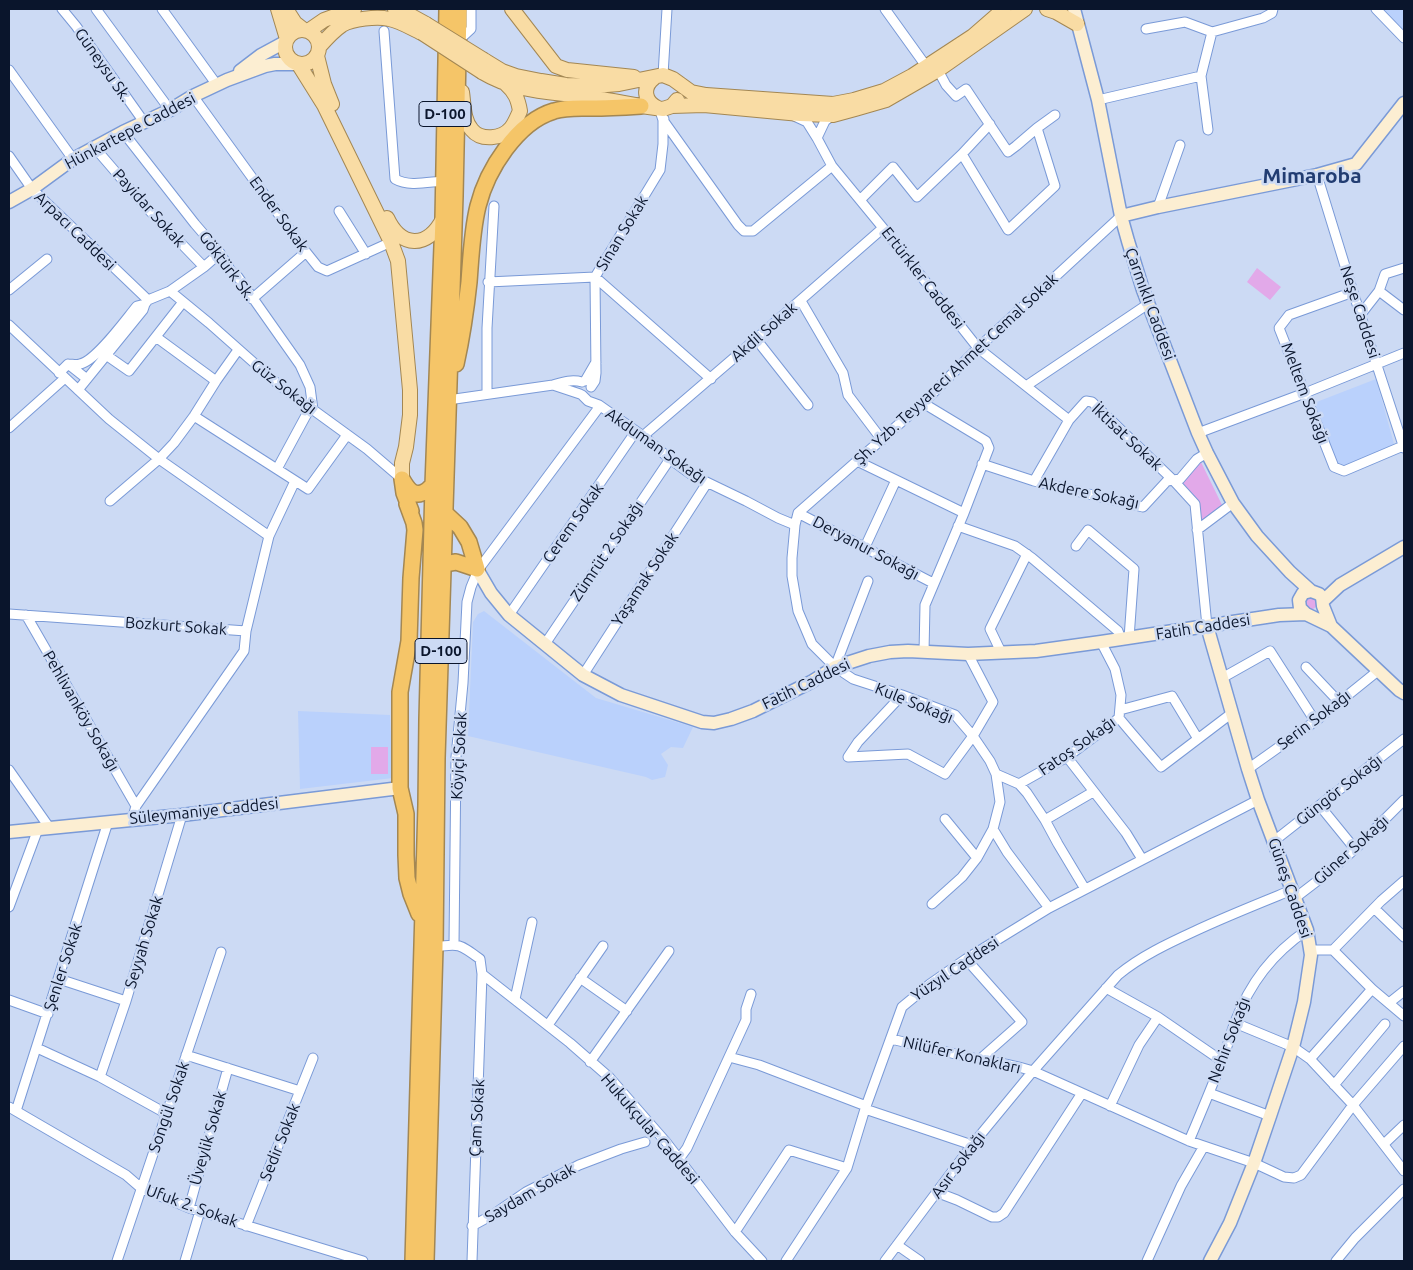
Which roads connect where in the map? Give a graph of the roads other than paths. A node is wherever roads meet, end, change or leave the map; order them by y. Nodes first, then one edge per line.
1 (62, 9) edge
2 (96, 9) edge
3 (162, 9) edge
4 (278, 9) edge
5 (286, 9) edge
6 (354, 9) edge
7 (395, 9) edge
8 (447, 9) edge
9 (459, 9) edge
10 (471, 9) edge
11 (512, 9) edge
12 (668, 9) edge
13 (885, 9) edge
14 (1004, 9) edge
15 (1047, 9) edge
16 (1072, 9) edge
17 (1273, 9) edge
18 (1376, 9) edge
19 (1026, 10) edge
20 (1077, 24) junction
21 (424, 28) junction
22 (1146, 28) dead end
23 (306, 31) junction
24 (384, 31) dead end
25 (1212, 32) junction
26 (1404, 38) edge
27 (286, 40) junction
28 (458, 41) junction
29 (318, 52) junction
30 (298, 64) junction
31 (483, 66) junction
32 (457, 67) junction
33 (932, 68) junction
34 (9, 70) edge
35 (1201, 76) junction
36 (654, 78) junction
37 (222, 82) junction
38 (676, 82) junction
39 (506, 84) junction
40 (193, 96) junction
41 (1098, 100) junction
42 (1404, 103) edge
43 (641, 106) junction
44 (170, 110) junction
45 (664, 112) junction
46 (788, 112) junction
47 (833, 115) junction
48 (1055, 115) dead end
49 (144, 122) junction
50 (990, 124) junction
51 (1035, 129) junction
52 (1208, 130) dead end
53 (123, 132) junction
54 (817, 138) junction
55 (1180, 145) dead end
56 (95, 148) junction
57 (962, 154) junction
58 (9, 156) edge
59 (73, 159) junction
60 (832, 166) junction
61 (1317, 175) junction
62 (443, 181) junction
63 (32, 189) junction
64 (860, 200) junction
65 (9, 202) edge
66 (494, 206) dead end
67 (1158, 206) junction
68 (338, 211) dead end
69 (1121, 216) junction
70 (443, 219) junction
71 (883, 228) junction
72 (391, 242) junction
73 (306, 252) junction
74 (220, 253) junction
75 (366, 254) junction
76 (47, 259) dead end
77 (204, 267) junction
78 (1404, 268) edge
79 (595, 277) junction
80 (488, 282) junction
81 (9, 290) edge
82 (1379, 291) junction
83 (170, 292) junction
84 (1353, 292) junction
85 (252, 299) junction
86 (801, 301) junction
87 (146, 302) junction
88 (183, 302) junction
89 (1148, 304) junction
90 (1404, 310) edge
91 (1361, 314) junction
92 (9, 325) edge
93 (156, 337) junction
94 (756, 339) junction
95 (978, 348) junction
96 (238, 350) junction
97 (1404, 353) edge
98 (106, 355) junction
99 (68, 364) junction
100 (1377, 364) junction
101 (62, 375) junction
102 (87, 379) junction
103 (711, 379) junction
104 (216, 381) junction
105 (553, 385) junction
106 (587, 385) junction
107 (1026, 386) junction
108 (78, 390) junction
109 (1305, 393) junction
110 (487, 394) junction
111 (581, 394) junction
112 (448, 400) junction
113 (923, 403) junction
114 (599, 405) junction
115 (808, 405) dead end
116 (312, 409) junction
117 (194, 416) junction
118 (1404, 417) edge
119 (1069, 420) junction
120 (1394, 420) junction
121 (9, 428) edge
122 (640, 433) junction
123 (1198, 433) junction
124 (347, 435) junction
125 (882, 440) junction
126 (1404, 447) edge
127 (1206, 453) junction
128 (159, 459) junction
129 (670, 459) junction
130 (857, 460) junction
131 (982, 464) junction
132 (277, 469) junction
133 (402, 480) junction
134 (896, 480) junction
135 (1173, 480) junction
136 (295, 481) junction
137 (1034, 481) junction
138 (707, 483) junction
139 (433, 485) junction
140 (110, 501) dead end
141 (407, 504) junction
142 (1233, 504) junction
143 (798, 512) junction
144 (445, 513) junction
145 (964, 513) junction
146 (795, 525) junction
147 (958, 526) junction
148 (1197, 530) junction
149 (269, 536) junction
150 (432, 537) junction
151 (1076, 546) dead end
152 (865, 547) junction
153 (1404, 547) edge
154 (1027, 554) junction
155 (444, 564) junction
156 (478, 569) junction
157 (868, 580) dead end
158 (933, 584) junction
159 (1312, 597) junction
160 (9, 614) edge
161 (1308, 614) junction
162 (26, 615) junction
163 (510, 615) junction
164 (1279, 615) junction
165 (1207, 626) junction
166 (1331, 626) junction
167 (246, 631) junction
168 (1125, 638) junction
169 (1101, 642) junction
170 (545, 644) junction
171 (924, 652) junction
172 (1001, 652) junction
173 (968, 654) junction
174 (835, 667) junction
175 (1306, 667) dead end
176 (1379, 670) junction
177 (583, 674) junction
178 (1222, 678) junction
179 (1402, 693) edge
180 (902, 694) junction
181 (1339, 702) junction
182 (1232, 713) junction
183 (1120, 714) junction
184 (1315, 721) junction
185 (973, 736) junction
186 (1198, 739) junction
187 (1404, 739) edge
188 (456, 757) junction
189 (1067, 757) junction
190 (437, 758) junction
191 (1248, 769) junction
192 (9, 770) edge
193 (996, 774) junction
194 (1020, 784) junction
195 (400, 788) junction
196 (1094, 792) junction
197 (1258, 800) junction
198 (1404, 800) edge
199 (136, 806) junction
200 (1320, 806) junction
201 (182, 815) junction
202 (945, 819) dead end
203 (132, 820) junction
204 (1045, 820) junction
205 (108, 822) junction
206 (44, 828) junction
207 (993, 829) junction
208 (9, 832) edge
209 (1274, 841) junction
210 (1355, 849) junction
211 (977, 858) junction
212 (1142, 859) junction
213 (1404, 881) edge
214 (1085, 889) junction
215 (1294, 894) junction
216 (932, 904) dead end
217 (9, 907) edge
218 (1049, 908) junction
219 (1374, 908) junction
220 (532, 922) dead end
221 (422, 926) junction
222 (1307, 930) junction
223 (1404, 937) edge
224 (454, 944) junction
225 (602, 946) dead end
226 (434, 947) junction
227 (1310, 950) junction
228 (1333, 950) junction
229 (669, 951) dead end
230 (221, 952) dead end
231 (966, 959) junction
232 (482, 974) junction
233 (580, 978) junction
234 (59, 979) junction
235 (1106, 988) junction
236 (1372, 989) junction
237 (1404, 991) edge
238 (751, 994) dead end
239 (515, 999) junction
240 (9, 1000) edge
241 (126, 1001) junction
242 (1389, 1004) junction
243 (627, 1011) junction
244 (48, 1014) junction
245 (1404, 1016) edge
246 (1158, 1017) junction
247 (1235, 1023) junction
248 (1385, 1024) dead end
249 (548, 1025) junction
250 (891, 1039) junction
251 (1404, 1046) edge
252 (1293, 1047) junction
253 (37, 1048) junction
254 (186, 1054) junction
255 (729, 1057) junction
256 (313, 1058) dead end
257 (1310, 1058) junction
258 (979, 1060) junction
259 (1222, 1061) junction
260 (590, 1062) junction
261 (228, 1068) junction
262 (1033, 1072) junction
263 (100, 1077) junction
264 (1334, 1085) junction
265 (300, 1091) junction
266 (1082, 1093) junction
267 (1209, 1093) junction
268 (1353, 1105) junction
269 (1110, 1106) junction
270 (865, 1107) junction
271 (13, 1109) edge
272 (167, 1114) junction
273 (1270, 1116) junction
274 (1404, 1125) edge
275 (1189, 1141) junction
276 (645, 1142) dead end
277 (1384, 1144) junction
278 (972, 1145) junction
279 (1204, 1146) junction
280 (679, 1159) junction
281 (1254, 1163) junction
282 (847, 1168) junction
283 (1404, 1171) edge
284 (141, 1188) junction
285 (1404, 1188) edge
286 (936, 1192) junction
287 (189, 1208) junction
288 (200, 1211) junction
289 (246, 1226) junction
290 (472, 1226) junction
291 (735, 1232) junction
292 (897, 1245) junction
293 (117, 1261) edge
294 (185, 1261) edge
295 (363, 1261) edge
296 (413, 1261) edge
297 (426, 1261) edge
298 (472, 1261) edge
299 (762, 1261) edge
300 (786, 1261) edge
301 (885, 1261) edge
302 (920, 1261) edge
303 (1147, 1261) edge
304 (1210, 1261) edge
305 (1336, 1261) edge

1 - 49 street, Güneysu Sk.
2 - 44 street
3 - 37 street
4 - 27 main road
5 - 23 main road
6 - 23 main road
7 - 21 main road
8 - 62 highway, D-100
9 - 28 highway, D-100
10 - 28 street
11 - 36 main road
12 - 36 street
13 - 33 street
14 - 33 main road
15 - 20 main road
16 - 20 main road, Çarmıklı Caddesi
17 - 25 street
18 - 26 street
19 - 33 main road
20 - 41 main road, Çarmıklı Caddesi
21 - 29 main road
21 - 31 main road, bridge
22 - 25 street
23 - 27 main road
23 - 29 main road
24 - 62 street
25 - 35 street
27 - 30 main road
27 - 37 main road
28 - 32 highway, D-100
29 - 30 main road
29 - 70 main road
30 - 37 main road
30 - 72 main road
31 - 36 main road
31 - 39 main road
32 - 39 main road
32 - 112 highway, D-100
33 - 38 main road
33 - 47 main road
33 - 50 street
34 - 59 street
35 - 41 street
35 - 52 street
36 - 38 main road
36 - 45 main road
37 - 40 main road, Hünkartepe Caddesi
38 - 45 main road
39 - 43 main road
40 - 44 main road, Hünkartepe Caddesi
40 - 73 street, Ender Sokak
41 - 69 main road, Çarmıklı Caddesi
42 - 61 main road
43 - 45 main road
43 - 112 highway
44 - 49 main road, Hünkartepe Caddesi
45 - 46 main road
45 - 60 street
45 - 79 street, Sinan Sokak
46 - 47 main road
46 - 54 street, Ertürkler Caddesi
47 - 54 street
48 - 51 street
49 - 53 main road, Hünkartepe Caddesi
50 - 51 street
50 - 57 street
51 - 57 street
53 - 56 main road, Hünkartepe Caddesi
53 - 74 street, Göktürk Sk.
54 - 60 street, Ertürkler Caddesi
55 - 67 street
56 - 59 main road, Hünkartepe Caddesi
56 - 77 street, Payidar Sokak
57 - 64 street
58 - 63 street, Arpacı Caddesi
59 - 63 main road, Hünkartepe Caddesi
60 - 64 street, Ertürkler Caddesi
61 - 67 main road
61 - 84 street, Neşe Caddesi
62 - 70 highway, D-100
63 - 65 main road, Hünkartepe Caddesi
63 - 87 street, Arpacı Caddesi
64 - 71 street, Ertürkler Caddesi
66 - 80 street
67 - 69 main road
68 - 75 street
69 - 89 main road, Çarmıklı Caddesi
69 - 95 street, Şh. Yzb. Teyyareci Ahmet Cemal Sokak
70 - 139 highway, D-100
71 - 86 street, Akdil Sokak
71 - 95 street, Ertürkler Caddesi
72 - 75 street, Ender Sokak
72 - 133 main road
73 - 75 street, Ender Sokak
73 - 85 street
74 - 77 street
74 - 85 street, Göktürk Sk.
76 - 81 street
77 - 83 street
78 - 82 street
79 - 80 street
79 - 103 street
79 - 106 street, Sinan Sokak
80 - 110 street
82 - 90 street
82 - 91 street
83 - 87 street
83 - 88 street, Güz Sokağı
84 - 91 street, Neşe Caddesi
84 - 109 street, Meltem Sokağı
85 - 116 street, Göktürk Sk.
86 - 94 street, Akdil Sokak
86 - 125 street
87 - 98 street
87 - 99 street
88 - 93 street
88 - 96 street, Güz Sokağı
89 - 107 street
89 - 123 main road, Çarmıklı Caddesi
91 - 100 street, Neşe Caddesi
92 - 101 street
93 - 98 street
93 - 104 street
94 - 103 street, Akdil Sokak
94 - 115 street
95 - 107 street, Ertürkler Caddesi
95 - 113 street, Şh. Yzb. Teyyareci Ahmet Cemal Sokak
96 - 104 street
96 - 116 street, Güz Sokağı
97 - 100 street
98 - 102 street
99 - 101 street
99 - 102 street
100 - 109 street
100 - 120 street, Neşe Caddesi
101 - 108 street
101 - 121 street
102 - 108 street
103 - 122 street, Akdil Sokak
104 - 117 street
105 - 106 street
105 - 110 street
105 - 111 street, Akduman Sokağı
106 - 111 street
106 - 114 street, Akduman Sokağı
107 - 119 street, Ertürkler Caddesi
108 - 128 street
109 - 123 street
109 - 126 street, Meltem Sokağı
110 - 112 street
111 - 114 street, Akduman Sokağı
112 - 144 highway, D-100
113 - 125 street, Şh. Yzb. Teyyareci Ahmet Cemal Sokak
113 - 131 street
114 - 122 street, Akduman Sokağı
114 - 156 street, Köyiçi Sokak
116 - 124 street, Güz Sokağı
116 - 132 street
117 - 128 street
117 - 132 street
118 - 120 street
119 - 135 street, İktisat Sokak
119 - 137 street, İktisat Sokak
120 - 126 street, Neşe Caddesi
122 - 129 street, Akduman Sokağı
122 - 163 street, Cerem Sokak
123 - 127 main road, Çarmıklı Caddesi
124 - 133 street, Güz Sokağı
124 - 136 street
125 - 130 street, Şh. Yzb. Teyyareci Ahmet Cemal Sokak
127 - 135 street, Akdere Sokağı
127 - 142 main road, Çarmıklı Caddesi
128 - 140 street
128 - 149 street
129 - 138 street, Akduman Sokağı
129 - 170 street, Zümrüt 2 Sokağı
130 - 134 street
130 - 143 street, Şh. Yzb. Teyyareci Ahmet Cemal Sokak
131 - 137 street, Akdere Sokağı
131 - 145 street
132 - 136 street
133 - 139 highway
133 - 141 highway
134 - 145 street
134 - 152 street
135 - 137 street, Akdere Sokağı
135 - 148 street, İktisat Sokak
136 - 149 street, Bozkurt Sokak
138 - 146 street, Akduman Sokağı
138 - 177 street, Yaşamak Sokak
139 - 150 highway, D-100
141 - 150 highway
141 - 195 highway
142 - 148 street
142 - 159 main road, Çarmıklı Caddesi
143 - 146 street
143 - 152 street, Deryanur Sokağı
144 - 155 highway, D-100
144 - 156 highway
145 - 147 street
146 - 174 street, Kule Sokağı
147 - 154 street
147 - 158 street
148 - 165 street, İktisat Sokak
149 - 167 street, Bozkurt Sokak
150 - 221 highway, D-100
151 - 168 street
152 - 158 street, Deryanur Sokağı
153 - 159 main road
154 - 168 street
154 - 172 street
155 - 156 highway
155 - 190 highway, D-100
156 - 163 main road, Fatih Caddesi
156 - 188 street, Köyiçi Sokak
157 - 174 street
158 - 171 street
159 - 161 main road
159 - 161 main road
159 - 164 main road
159 - 166 main road
160 - 162 street, Bozkurt Sokak
161 - 164 main road, Fatih Caddesi
161 - 166 main road
162 - 167 street, Bozkurt Sokak
162 - 199 street, Pehlivanköy Sokağı
163 - 170 main road, Fatih Caddesi
164 - 165 main road, Fatih Caddesi
165 - 168 main road, Fatih Caddesi
165 - 178 main road, Güneş Caddesi
166 - 176 main road
167 - 199 street
168 - 169 main road, Fatih Caddesi
169 - 172 main road, Fatih Caddesi
169 - 183 street, Fatoş Sokağı
170 - 177 main road, Fatih Caddesi
171 - 173 main road, Fatih Caddesi
171 - 174 main road, Fatih Caddesi
172 - 173 main road, Fatih Caddesi
173 - 185 street
174 - 177 main road, Fatih Caddesi
174 - 180 street, Kule Sokağı
175 - 181 street
176 - 179 main road
176 - 181 street, Serin Sokağı
178 - 182 main road, Güneş Caddesi
178 - 184 street
180 - 185 street, Kule Sokağı
180 - 185 street
181 - 184 street, Serin Sokağı
182 - 186 street
182 - 191 main road, Güneş Caddesi
183 - 186 street
183 - 186 street
183 - 189 street, Fatoş Sokağı
184 - 191 street, Serin Sokağı
185 - 193 street, Kule Sokağı
187 - 200 street, Güngör Sokağı
188 - 190 street
188 - 224 street, Köyiçi Sokak
189 - 194 street, Fatoş Sokağı
189 - 196 street
190 - 226 highway, D-100
191 - 197 main road, Güneş Caddesi
192 - 206 street
193 - 194 street
193 - 207 street, Kule Sokağı
194 - 204 street
195 - 201 main road, Süleymaniye Caddesi
195 - 221 highway
196 - 204 street
196 - 212 street
197 - 209 main road, Güneş Caddesi
197 - 212 street, Yüzyıl Caddesi
198 - 210 street, Güner Sokağı
199 - 203 street
200 - 209 street, Güngör Sokağı
200 - 210 street
201 - 203 main road, Süleymaniye Caddesi
201 - 241 street, Seyyah Sokak
202 - 211 street
203 - 205 main road, Süleymaniye Caddesi
204 - 214 street
205 - 206 main road, Süleymaniye Caddesi
205 - 234 street, Şenler Sokak
206 - 208 main road, Süleymaniye Caddesi
206 - 217 street
207 - 211 street, Kule Sokağı
207 - 218 street
209 - 215 main road, Güneş Caddesi
210 - 215 street, Güner Sokağı
211 - 216 street, Kule Sokağı
212 - 214 street, Yüzyıl Caddesi
213 - 219 street
214 - 218 street, Yüzyıl Caddesi
215 - 222 main road, Güneş Caddesi
215 - 235 street, Güner Sokağı
218 - 231 street, Yüzyıl Caddesi
219 - 223 street
219 - 228 street
220 - 239 street
221 - 296 highway, D-100
222 - 227 main road, Güneş Caddesi
222 - 247 street, Nehir Sokağı
224 - 226 street
224 - 232 street, Hukukçular Caddesi
225 - 233 street
226 - 297 highway, D-100
227 - 228 street
227 - 252 main road, Güneş Caddesi
228 - 236 street
229 - 243 street
230 - 254 street, Songül Sokak
231 - 250 street, Yüzyıl Caddesi
231 - 258 street
232 - 239 street, Hukukçular Caddesi
232 - 290 street, Çam Sokak
233 - 243 street
233 - 249 street
234 - 241 street, Seyyah Sokak
234 - 244 street, Şenler Sokak
235 - 246 street
235 - 262 street, Asır Sokağı
236 - 242 street
236 - 257 street
237 - 242 street
238 - 255 street
239 - 249 street, Hukukçular Caddesi
240 - 244 street
241 - 263 street
242 - 245 street
243 - 260 street
244 - 253 street, Şenler Sokak
246 - 259 street
246 - 269 street
247 - 252 street
247 - 259 street, Nehir Sokağı
248 - 264 street
249 - 260 street, Hukukçular Caddesi
250 - 258 street, Nilüfer Konakları
250 - 270 street, Yüzyıl Caddesi
251 - 268 street, Nilüfer Konakları
252 - 257 street
252 - 273 main road, Güneş Caddesi
253 - 263 street
253 - 271 street, Şenler Sokak
254 - 261 street
254 - 272 street, Songül Sokak
255 - 270 street
255 - 280 street
256 - 265 street, Sedir Sokak
257 - 264 street
258 - 262 street, Nilüfer Konakları
259 - 267 street, Nehir Sokağı
260 - 280 street, Hukukçular Caddesi
261 - 265 street
261 - 287 street, Üveylik Sokak
262 - 266 street, Nilüfer Konakları
262 - 278 street, Asır Sokağı
263 - 272 street
264 - 268 street
265 - 289 street, Sedir Sokak
266 - 269 street, Nilüfer Konakları
266 - 286 street
267 - 273 street
267 - 275 street, Nehir Sokağı
268 - 277 street
268 - 281 street, Nilüfer Konakları
269 - 275 street, Nilüfer Konakları
270 - 278 street
270 - 282 street, Yüzyıl Caddesi
271 - 284 street, Ufuk 2. Sokak
272 - 284 street, Songül Sokak
273 - 281 main road, Güneş Caddesi
274 - 277 street
275 - 279 street, Nilüfer Konakları
276 - 290 street, Saydam Sokak
277 - 283 street
278 - 286 street, Asır Sokağı
279 - 281 street, Nilüfer Konakları
279 - 303 street
280 - 291 street, Hukukçular Caddesi
281 - 304 main road, Güneş Caddesi
282 - 291 street
282 - 300 street, Yüzyıl Caddesi
284 - 287 street, Ufuk 2. Sokak
284 - 293 street, Songül Sokak
285 - 305 street
286 - 292 street, Asır Sokağı
287 - 288 street, Ufuk 2. Sokak
288 - 289 street, Ufuk 2. Sokak
288 - 294 street
289 - 295 street, Ufuk 2. Sokak
290 - 298 street, Çam Sokak
291 - 299 street, Hukukçular Caddesi
292 - 301 street, Asır Sokağı
292 - 302 street

